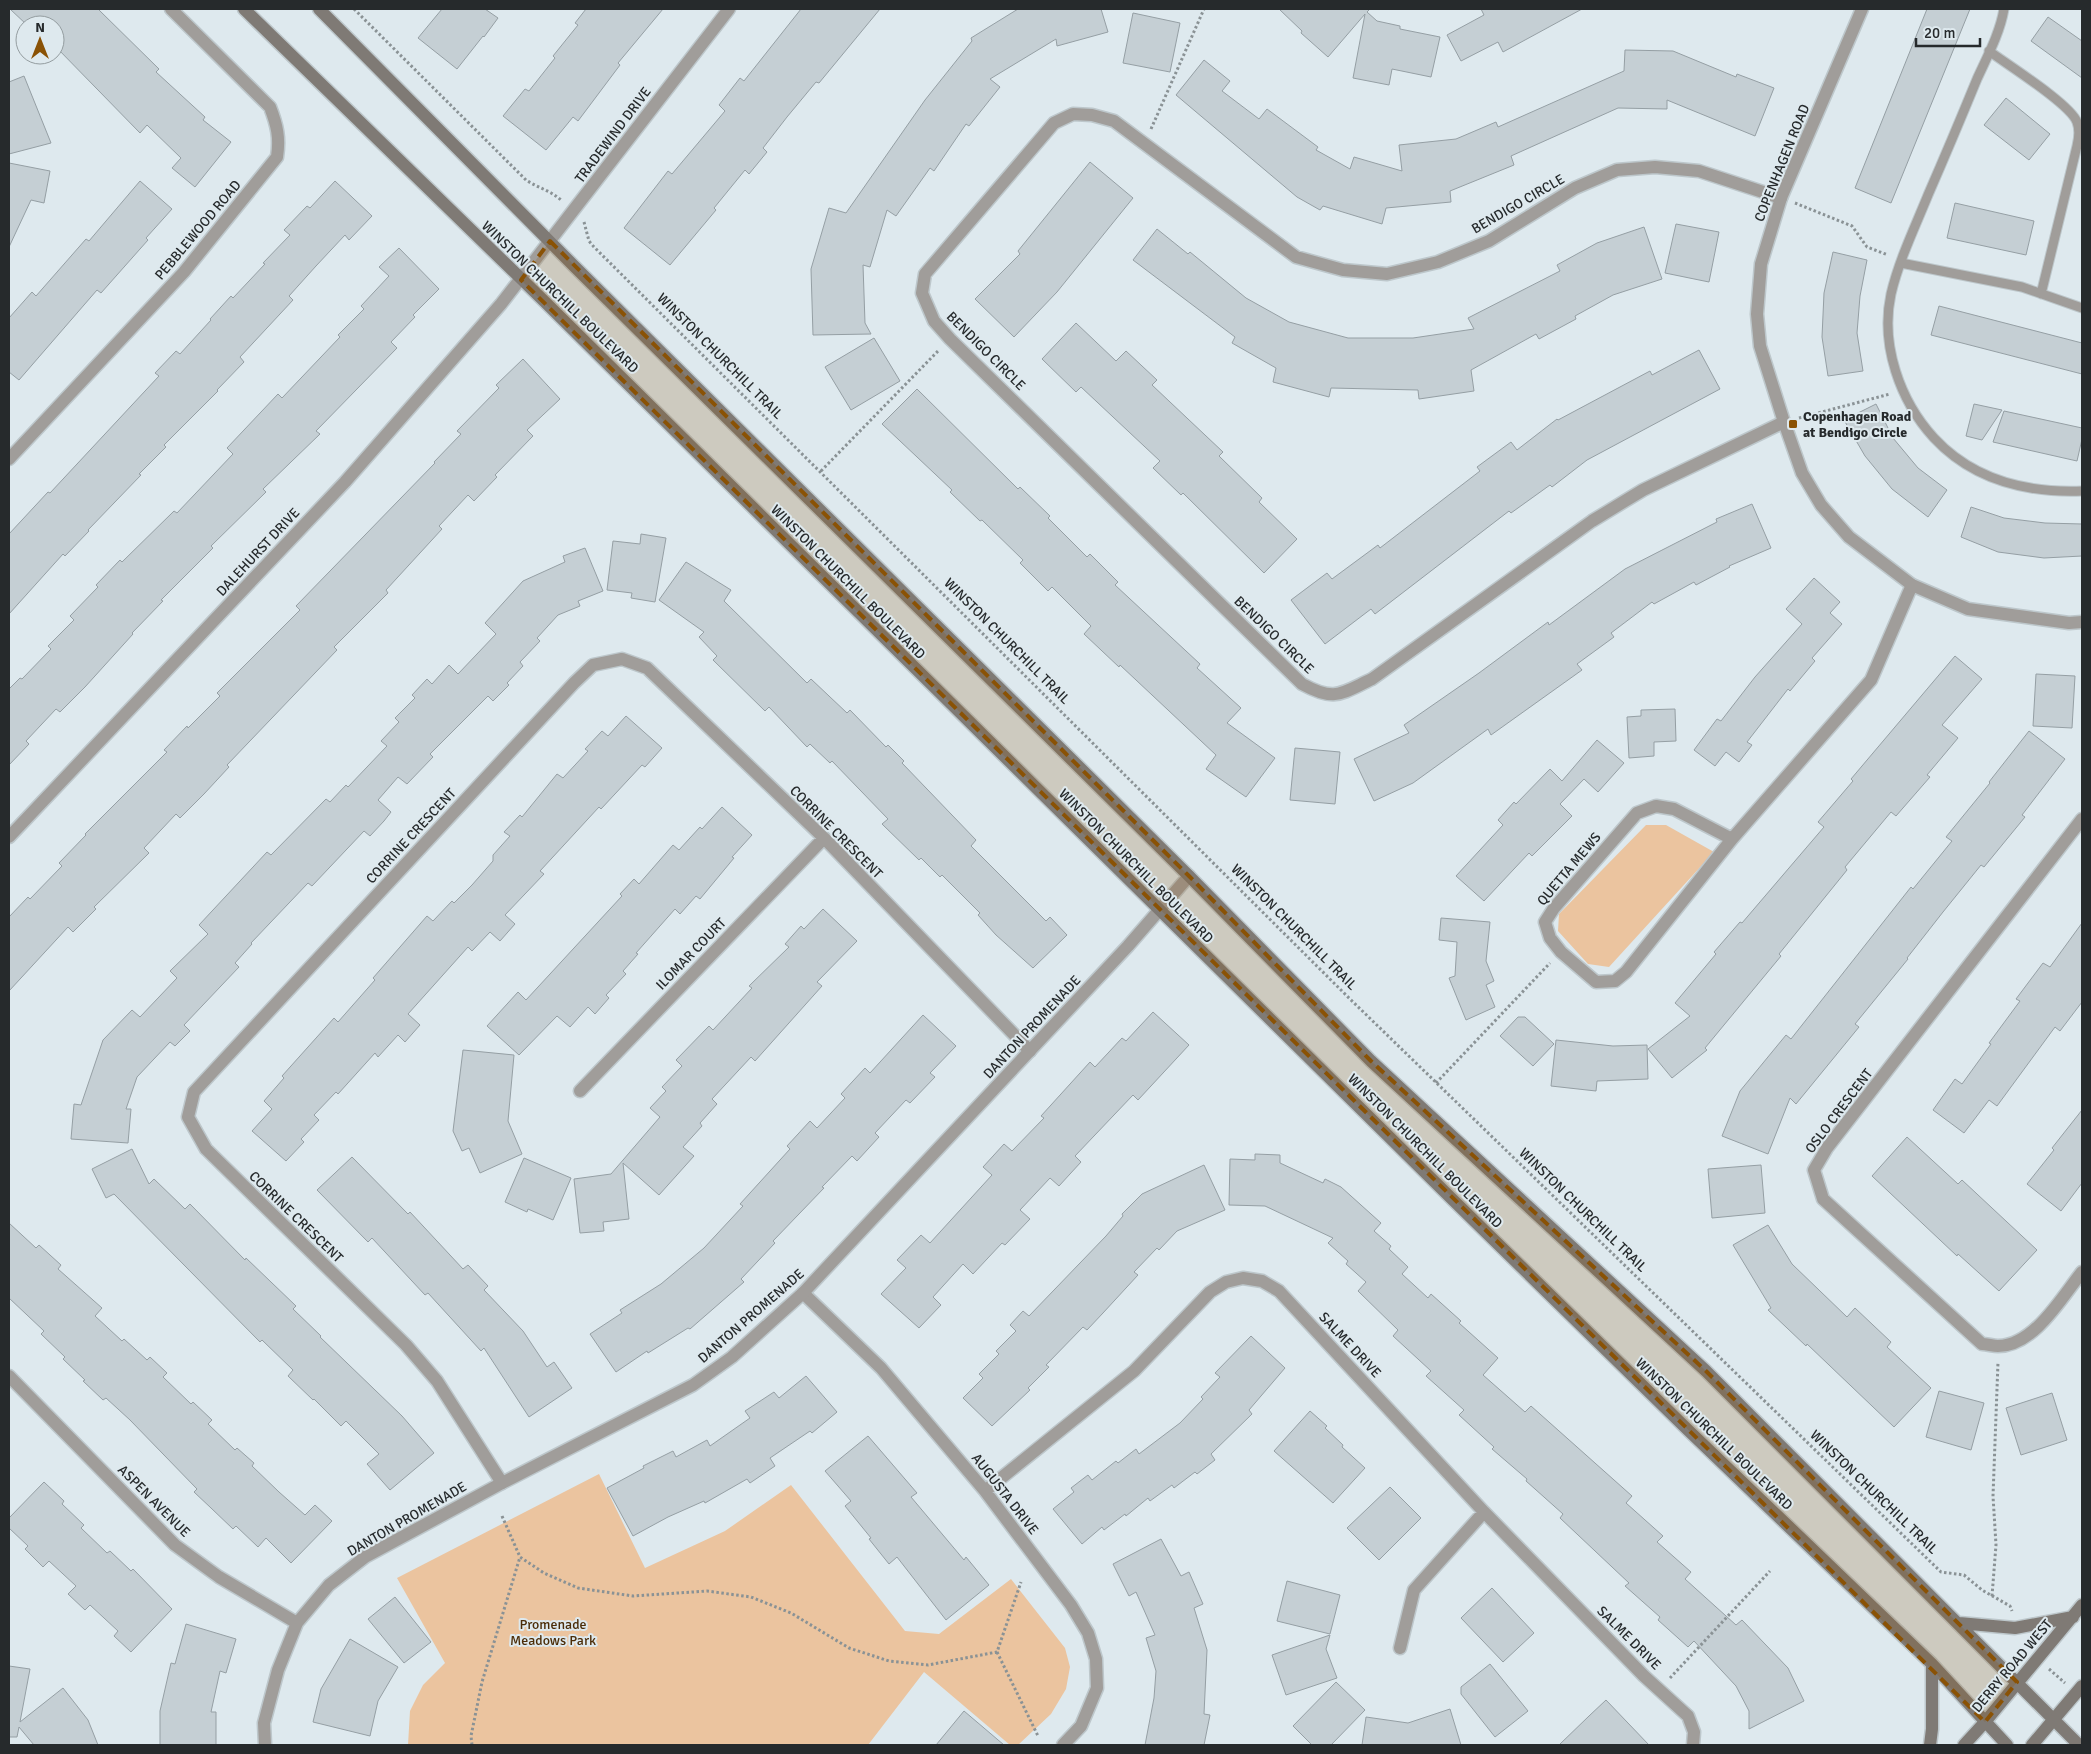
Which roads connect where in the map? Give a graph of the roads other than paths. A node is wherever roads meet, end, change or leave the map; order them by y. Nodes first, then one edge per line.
1 (171, 9) edge
2 (244, 9) edge
3 (319, 9) edge
4 (729, 9) edge
5 (1862, 9) edge
6 (2004, 9) edge
7 (1989, 51) junction
8 (1781, 198) junction
9 (550, 240) junction
10 (1902, 261) junction
11 (521, 280) junction
12 (2041, 294) junction
13 (2082, 308) edge
14 (1784, 422) junction
15 (9, 459) edge
16 (2082, 491) edge
17 (1912, 585) junction
18 (2082, 622) edge
19 (2082, 819) edge
20 (9, 837) edge
21 (824, 838) junction
22 (1732, 839) junction
23 (1189, 876) junction
24 (1159, 910) junction
25 (1030, 1051) junction
26 (580, 1091) dead end
27 (2082, 1272) edge
28 (803, 1292) junction
29 (9, 1376) edge
30 (502, 1483) junction
31 (985, 1491) junction
32 (1484, 1512) junction
33 (2082, 1605) edge
34 (2073, 1617) junction
35 (297, 1623) junction
36 (1959, 1623) junction
37 (1400, 1648) dead end
38 (1932, 1664) junction
39 (2017, 1682) junction
40 (2079, 1690) edge
41 (2053, 1719) junction
42 (1985, 1722) junction
43 (265, 1745) edge
44 (1063, 1745) edge
45 (1693, 1745) edge
46 (1930, 1745) edge
47 (1964, 1745) edge
48 (2007, 1745) edge
49 (2032, 1745) edge
50 (2079, 1745) edge

1 - 15 street, PEBBLEWOOD ROAD
2 - 11 main road, WINSTON CHURCHILL BOULEVARD
3 - 9 main road, WINSTON CHURCHILL BOULEVARD
4 - 9 street, TRADEWIND DRIVE
5 - 8 street, COPENHAGEN ROAD
6 - 7 lane
7 - 10 lane
7 - 12 lane
8 - 14 street, COPENHAGEN ROAD
8 - 14 street, BENDIGO CIRCLE
9 - 11 street, TRADEWIND DRIVE
9 - 23 main road, WINSTON CHURCHILL BOULEVARD
10 - 12 lane
10 - 16 lane
11 - 20 street, DALEHURST DRIVE
11 - 24 main road, WINSTON CHURCHILL BOULEVARD
12 - 13 lane
14 - 17 street, COPENHAGEN ROAD
17 - 18 street, COPENHAGEN ROAD
17 - 22 street, QUETTA MEWS
19 - 27 street, OSLO CRESCENT
21 - 25 street, CORRINE CRESCENT
21 - 26 street, ILOMAR COURT
21 - 30 street, CORRINE CRESCENT
22 - 22 street, QUETTA MEWS
23 - 24 street, DANTON PROMENADE
23 - 36 main road, WINSTON CHURCHILL BOULEVARD
24 - 25 street, DANTON PROMENADE
24 - 38 main road, WINSTON CHURCHILL BOULEVARD
25 - 28 street, DANTON PROMENADE
28 - 30 street, DANTON PROMENADE
28 - 31 street, AUGUSTA DRIVE
29 - 35 street, ASPEN AVENUE
30 - 35 street, DANTON PROMENADE
31 - 32 street, SALME DRIVE
31 - 44 street, AUGUSTA DRIVE
32 - 37 street
32 - 45 street, SALME DRIVE
33 - 34 main road, DERRY ROAD WEST
34 - 36 main road
34 - 39 main road, DERRY ROAD WEST
35 - 43 street, DANTON PROMENADE
36 - 39 main road, WINSTON CHURCHILL BOULEVARD
38 - 42 main road, WINSTON CHURCHILL BOULEVARD
38 - 46 main road
39 - 41 main road, WINSTON CHURCHILL BOULEVARD
39 - 42 main road, DERRY ROAD WEST
40 - 41 main road
41 - 49 main road
41 - 50 main road, WINSTON CHURCHILL BOULEVARD
42 - 47 main road, DERRY ROAD WEST
42 - 48 main road, WINSTON CHURCHILL BOULEVARD

